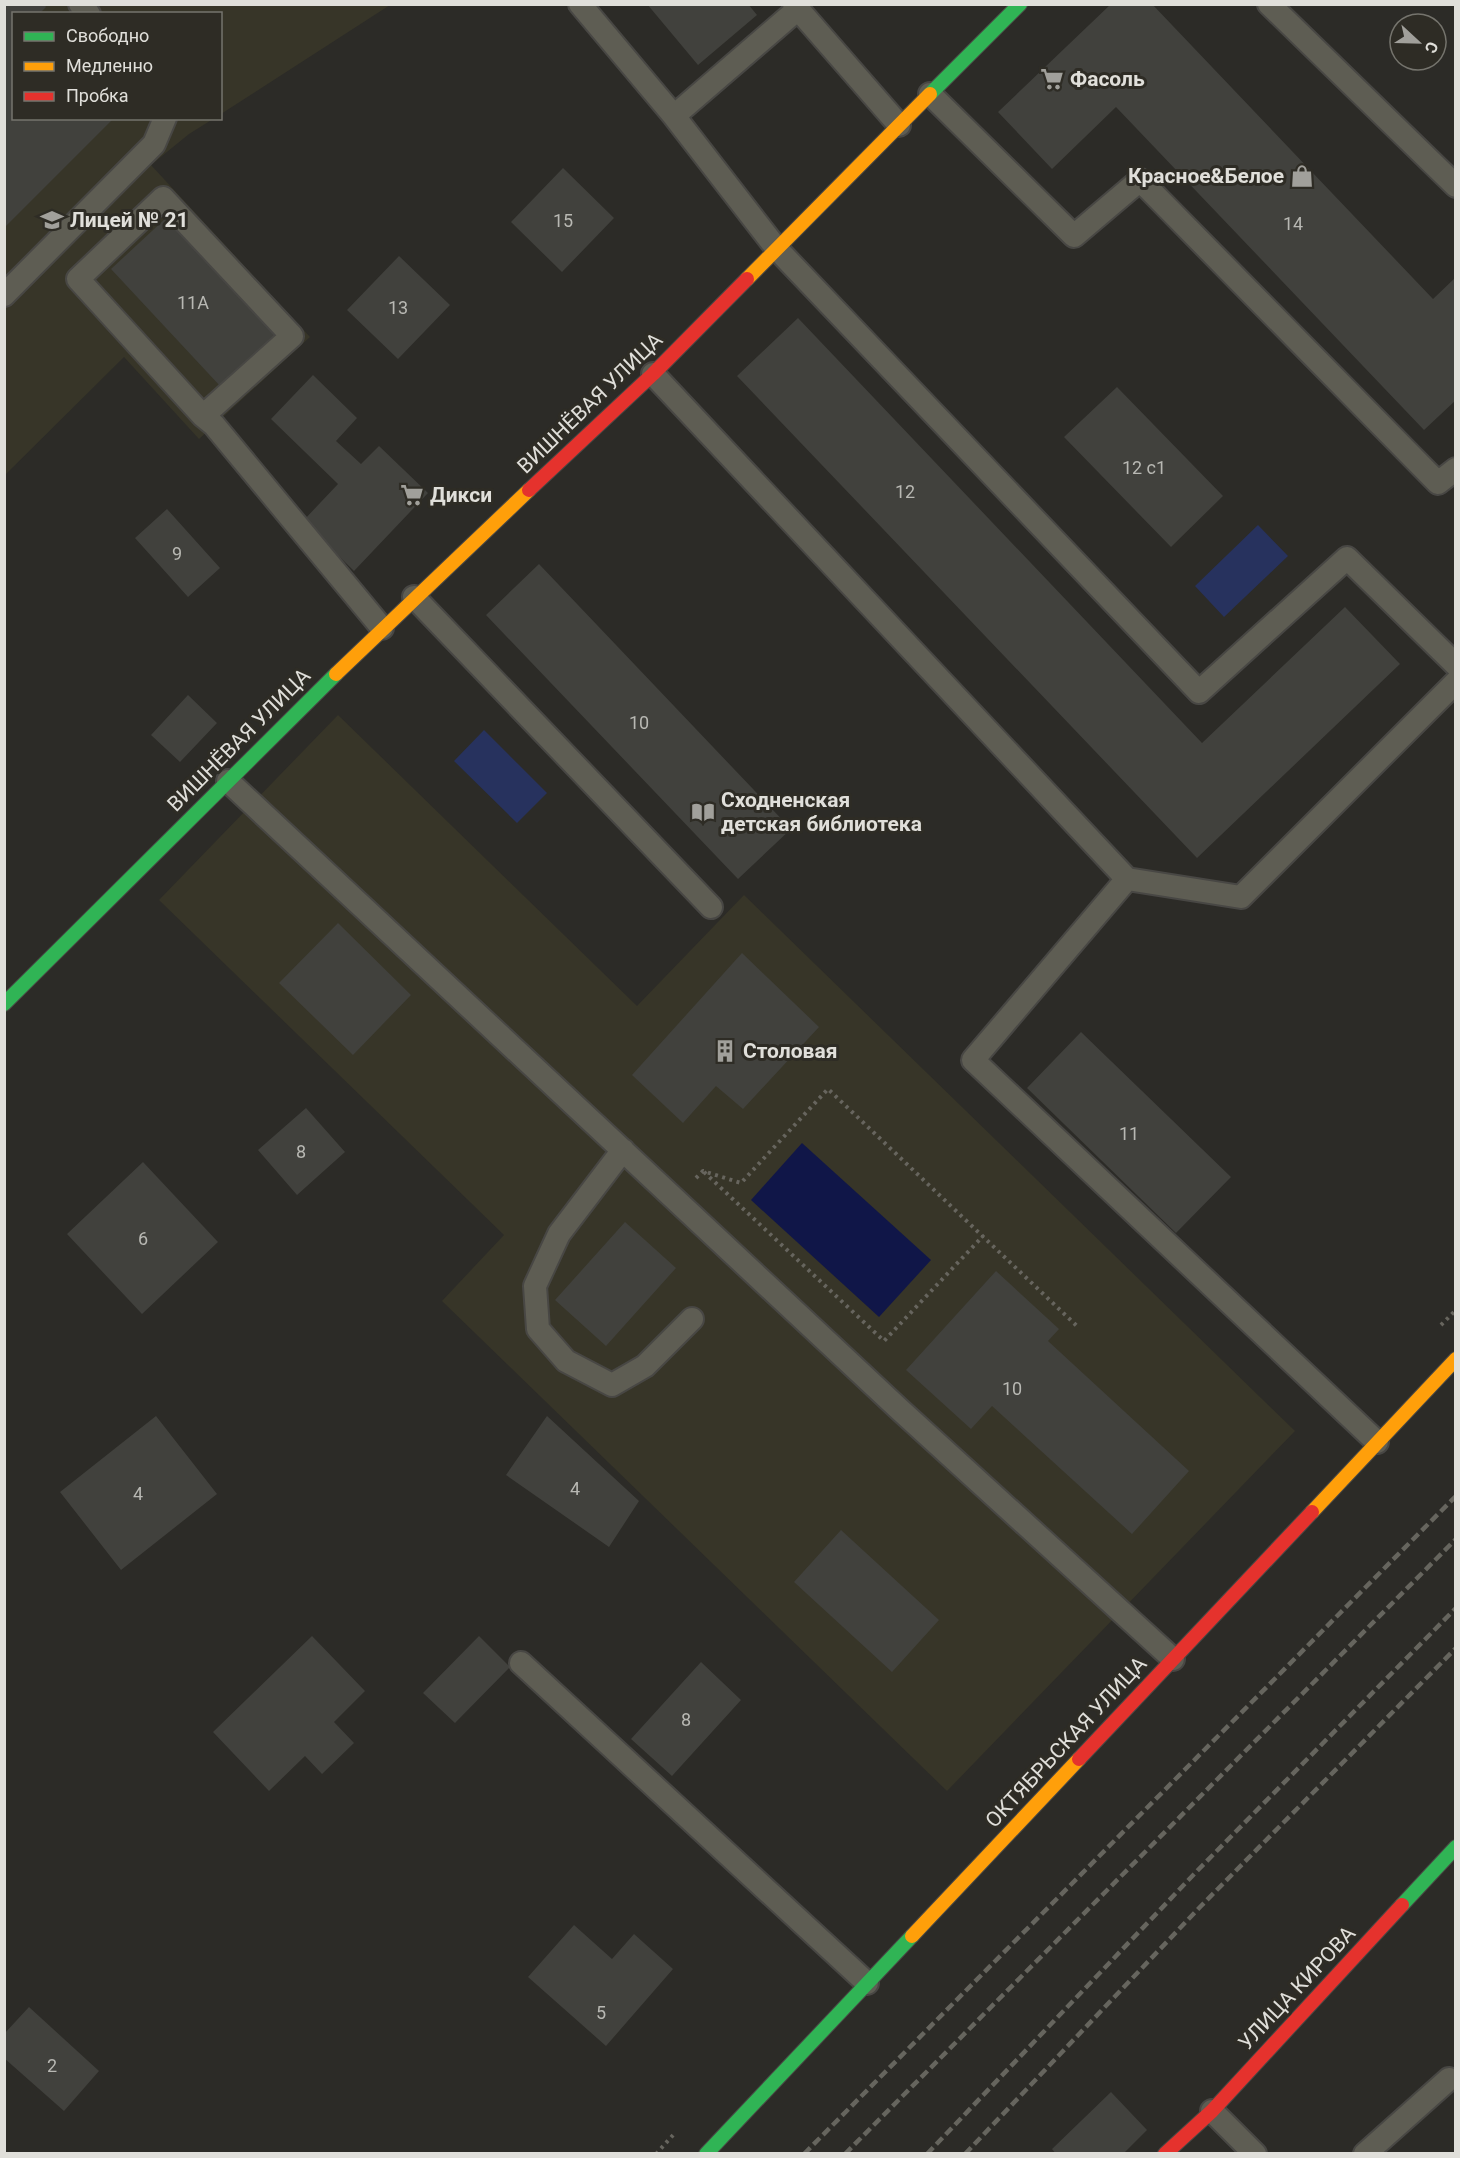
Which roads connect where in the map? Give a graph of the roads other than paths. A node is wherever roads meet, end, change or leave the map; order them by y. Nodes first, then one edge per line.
1 (580, 4) edge
2 (1020, 4) edge
3 (1269, 4) edge
4 (796, 7) edge
5 (930, 94) junction
6 (674, 116) junction
7 (164, 120) edge
8 (899, 125) junction
9 (1455, 186) edge
10 (777, 249) junction
11 (4, 295) edge
12 (653, 374) junction
13 (204, 416) junction
14 (1455, 469) edge
15 (414, 597) junction
16 (382, 628) junction
17 (1455, 665) edge
18 (1455, 682) edge
19 (228, 781) junction
20 (1127, 879) junction
21 (711, 907) dead end
22 (4, 1004) edge
23 (623, 1150) junction
24 (692, 1319) dead end
25 (1455, 1359) edge
26 (1377, 1442) junction
27 (1173, 1659) junction
28 (521, 1663) dead end
29 (1455, 1847) edge
30 (867, 1983) junction
31 (1449, 2079) dead end
32 (1212, 2111) junction
33 (706, 2154) edge
34 (1165, 2154) edge
35 (1255, 2154) edge
36 (1365, 2154) edge

1 - 6 lane
2 - 5 street, ВИШНЁВАЯ УЛИЦА
3 - 9 lane
4 - 6 lane
4 - 8 lane
5 - 8 street, ВИШНЁВАЯ УЛИЦА
5 - 14 lane
6 - 10 lane
7 - 11 lane
8 - 10 street, ВИШНЁВАЯ УЛИЦА
10 - 12 street, ВИШНЁВАЯ УЛИЦА
10 - 17 lane
12 - 15 street, ВИШНЁВАЯ УЛИЦА
12 - 20 lane
13 - 13 lane
13 - 16 lane
15 - 16 street, ВИШНЁВАЯ УЛИЦА
15 - 21 lane
16 - 19 street, ВИШНЁВАЯ УЛИЦА
18 - 20 lane
19 - 22 street, ВИШНЁВАЯ УЛИЦА
19 - 23 lane
20 - 26 lane
23 - 24 lane
23 - 27 lane
25 - 26 street, ОКТЯБРЬСКАЯ УЛИЦА
26 - 27 street, ОКТЯБРЬСКАЯ УЛИЦА
27 - 30 street, ОКТЯБРЬСКАЯ УЛИЦА
28 - 30 lane
29 - 32 street, УЛИЦА КИРОВА
30 - 33 street, ОКТЯБРЬСКАЯ УЛИЦА
31 - 36 lane
32 - 34 street, УЛИЦА КИРОВА
32 - 35 lane

